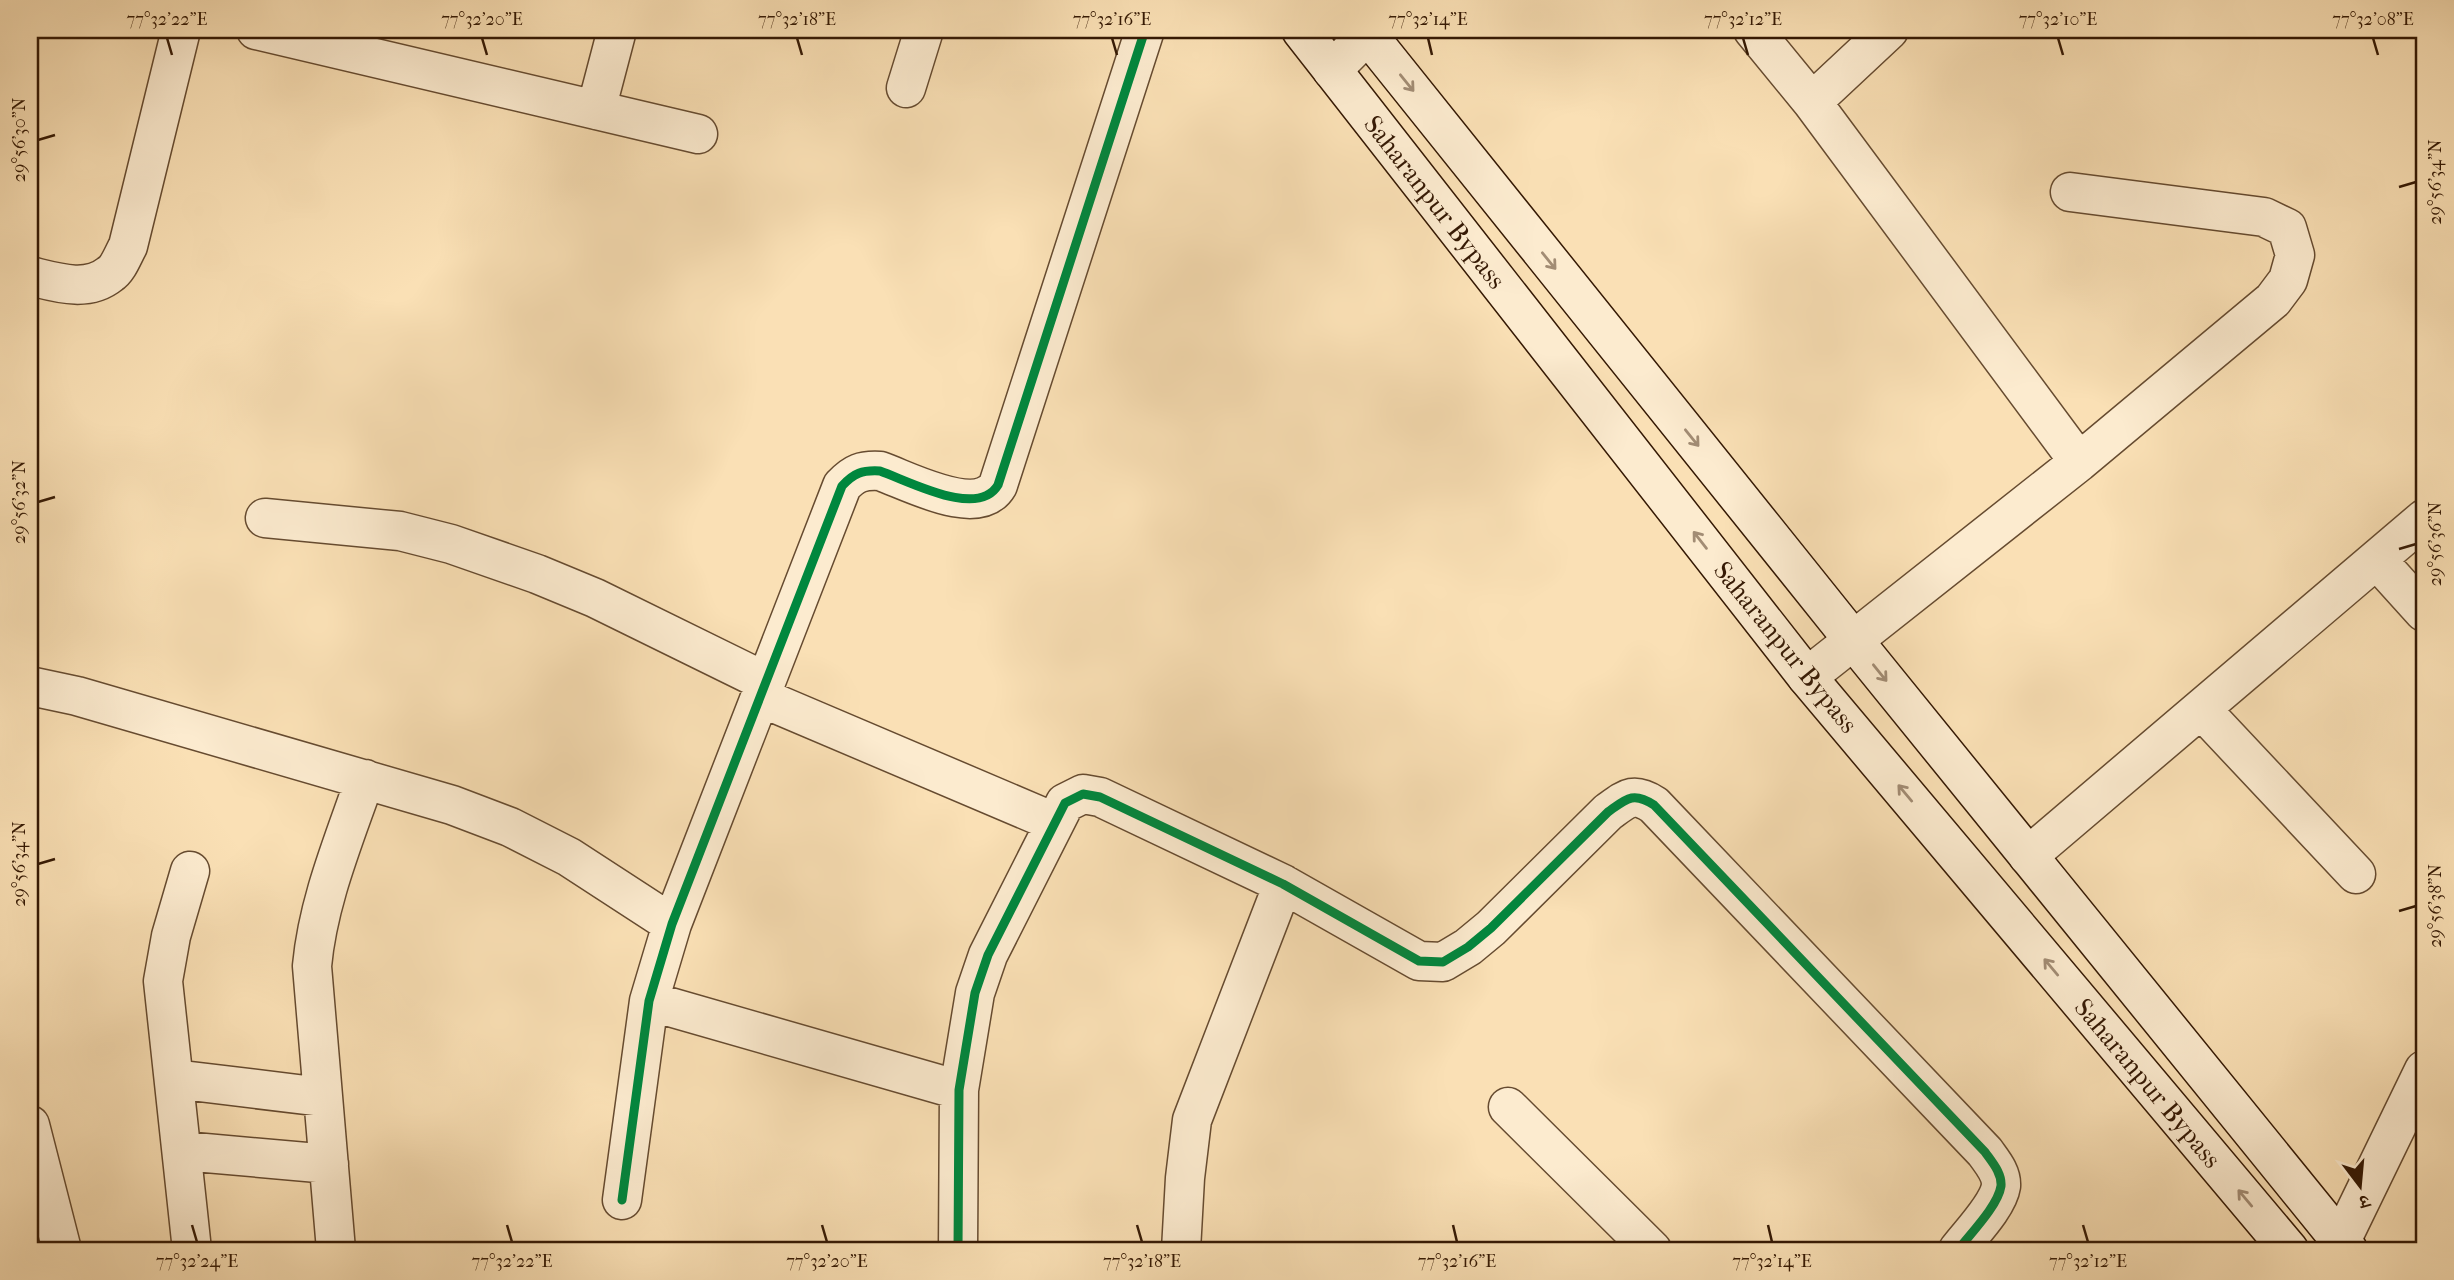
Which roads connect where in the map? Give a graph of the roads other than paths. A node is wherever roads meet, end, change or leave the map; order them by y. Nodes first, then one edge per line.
1 (181, 30) edge
2 (256, 30) edge
3 (617, 30) edge
4 (924, 30) edge
5 (1145, 30) edge
6 (1301, 30) edge
7 (1753, 30) edge
8 (1889, 30) edge
9 (1369, 32) edge
10 (1332, 70) junction
11 (906, 88) dead end
12 (1812, 102) junction
13 (596, 110) junction
14 (698, 134) dead end
15 (2070, 192) dead end
16 (30, 276) edge
17 (2079, 462) junction
18 (264, 519) dead end
19 (2424, 519) edge
20 (2377, 560) junction
21 (2424, 612) edge
22 (1854, 641) junction
23 (1807, 677) junction
24 (30, 686) edge
25 (763, 689) junction
26 (2201, 709) junction
27 (365, 779) junction
28 (1055, 822) junction
29 (2028, 856) junction
30 (190, 871) dead end
31 (2356, 874) dead end
32 (1283, 884) junction
33 (672, 924) junction
34 (649, 1001) junction
35 (2424, 1070) edge
36 (174, 1079) junction
37 (959, 1090) junction
38 (323, 1097) junction
39 (1508, 1107) dead end
40 (30, 1125) edge
41 (183, 1151) junction
42 (329, 1164) junction
43 (622, 1200) dead end
44 (2345, 1246) edge
45 (62, 1250) edge
46 (191, 1250) edge
47 (336, 1250) edge
48 (958, 1250) edge
49 (1181, 1250) edge
50 (1652, 1250) edge
51 (1958, 1250) edge
52 (2288, 1250) edge

1 - 16 street
2 - 13 street
3 - 13 street
4 - 11 street
5 - 25 street
6 - 10 street, Saharanpur Bypass
7 - 12 street
8 - 12 street
9 - 10 street
9 -> 22 street
23 -> 10 street, Saharanpur Bypass
12 - 17 street
13 - 14 street
15 - 17 street
17 - 22 street
18 - 25 street
19 - 20 street
20 - 21 street
20 - 26 street
22 - 23 street
22 -> 29 street
52 -> 23 street, Saharanpur Bypass
24 - 27 street
25 - 28 street
25 - 33 street
26 - 29 street
26 - 31 street
27 - 33 street
27 - 38 street
28 - 32 street
28 - 37 street
29 - 44 street
30 - 36 street
32 - 49 street
32 - 51 street
33 - 34 street
34 - 37 street
34 - 43 street
35 - 44 street
36 - 38 street
36 - 41 street
37 - 48 street
38 - 42 street
39 - 50 street
40 - 45 street
41 - 42 street
41 - 46 street
42 - 47 street

